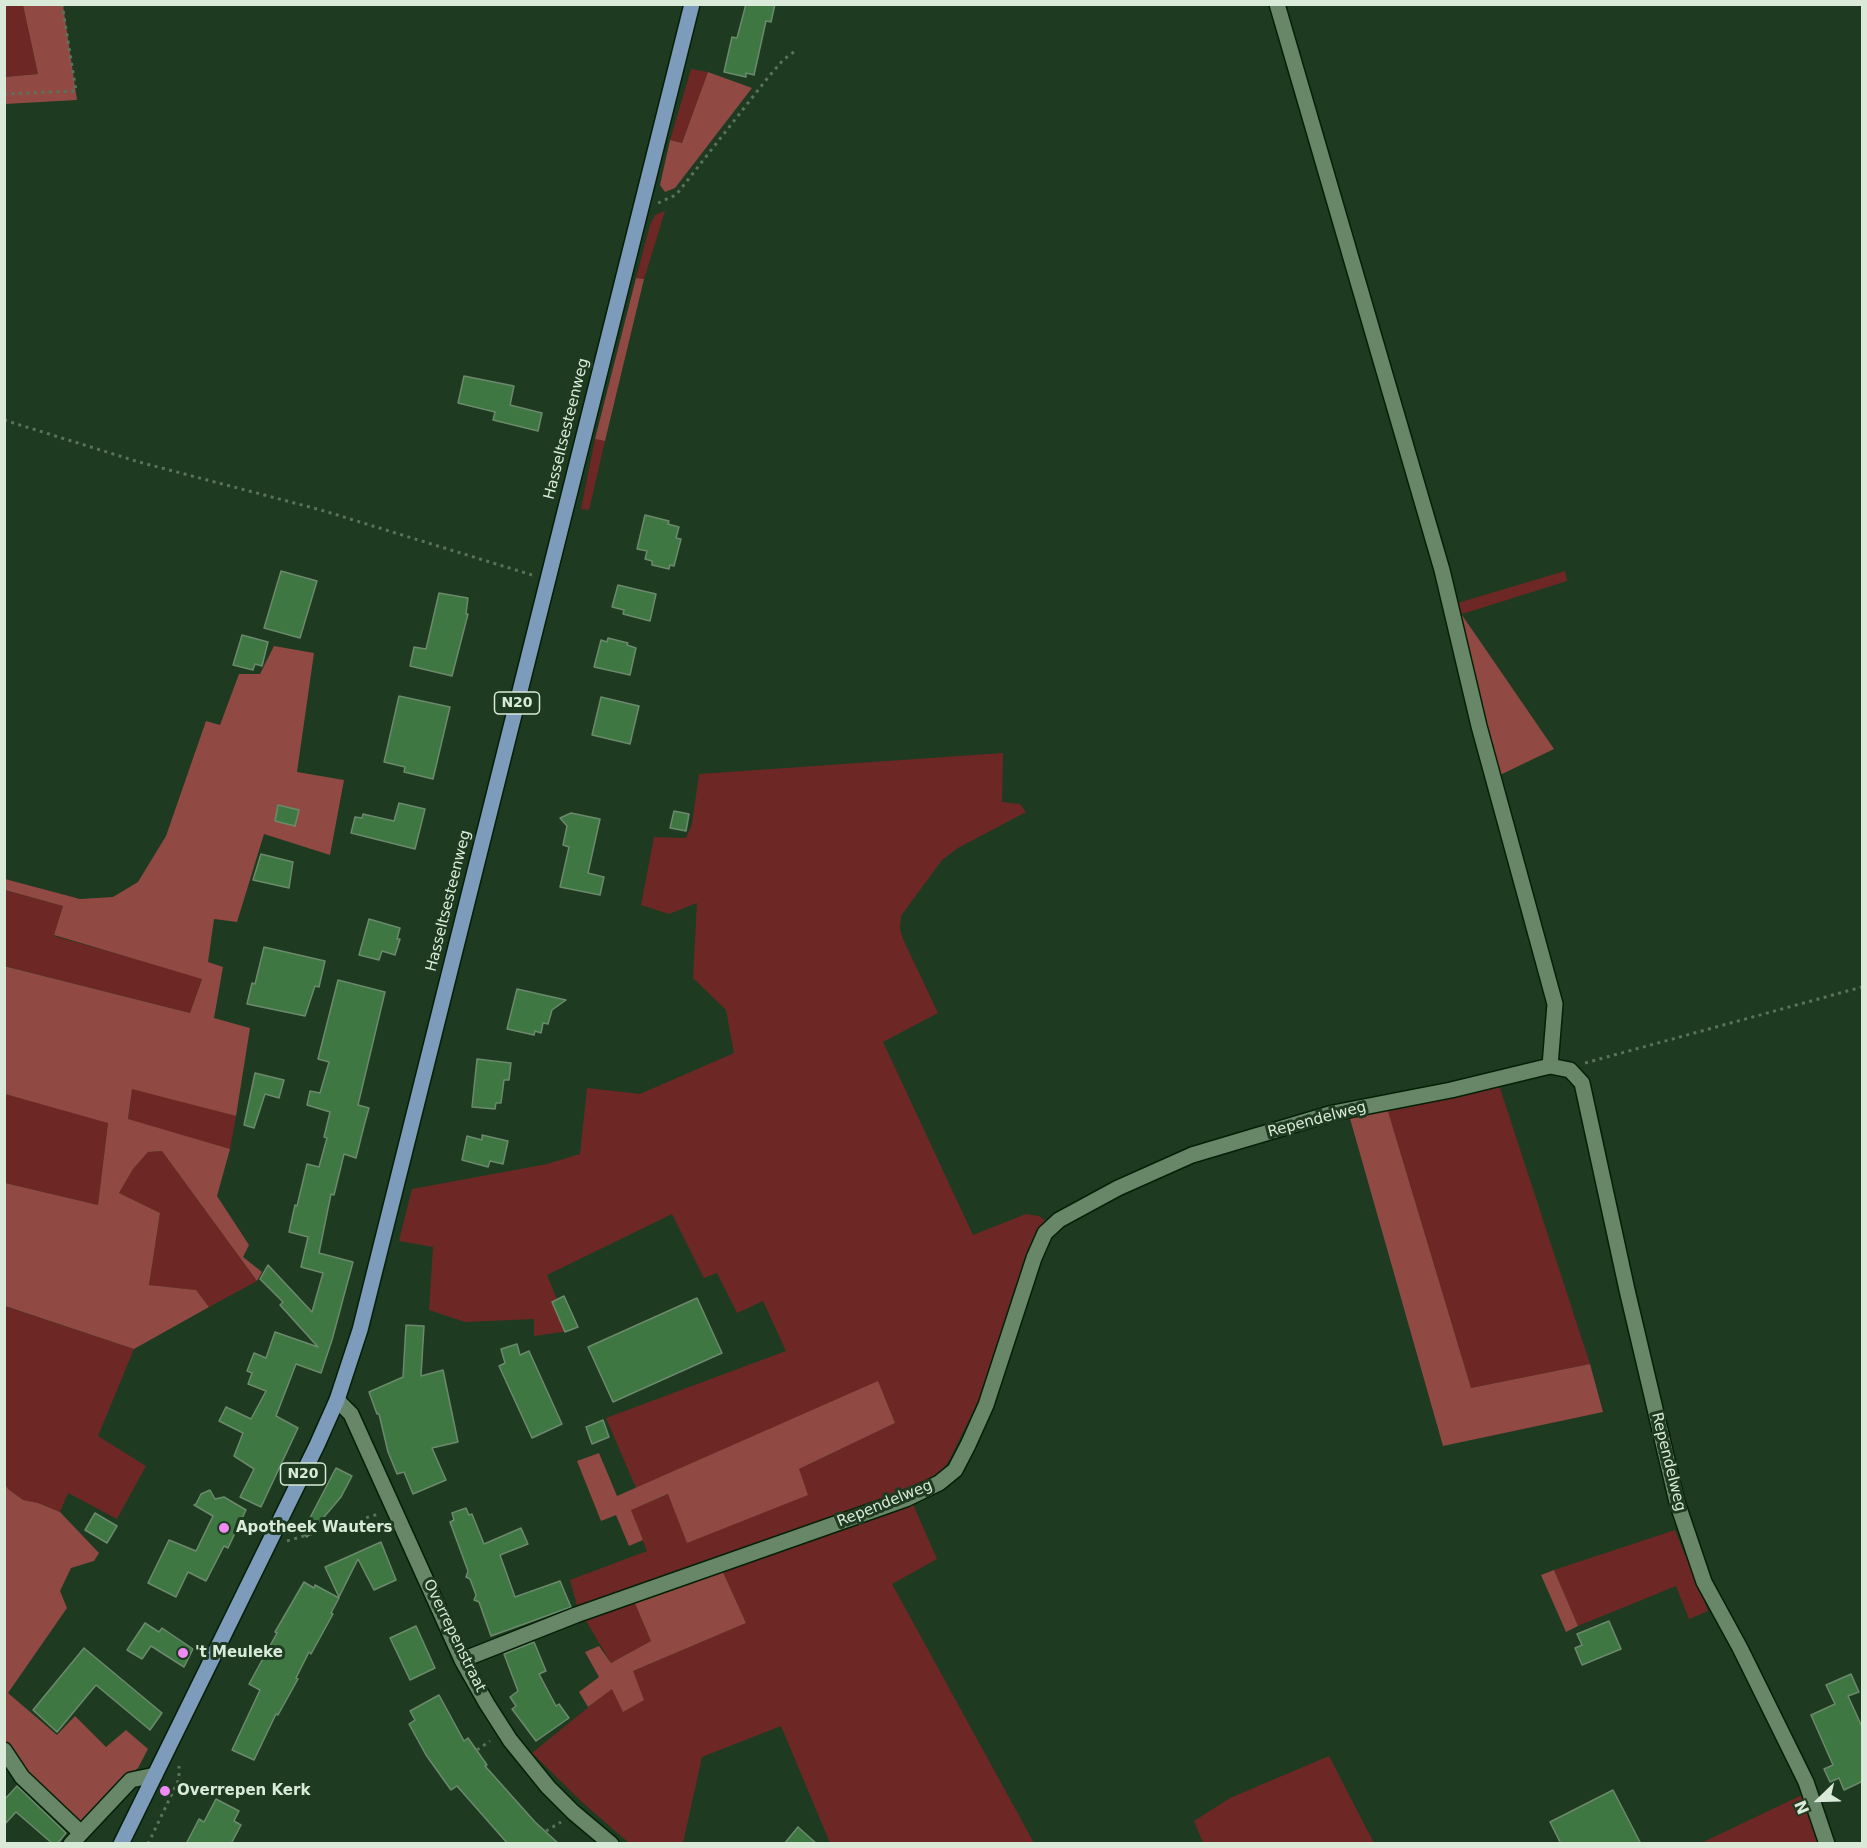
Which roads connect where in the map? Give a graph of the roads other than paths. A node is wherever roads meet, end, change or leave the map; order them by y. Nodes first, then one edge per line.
1 (692, 4) edge
2 (1276, 4) edge
3 (1550, 1066) junction
4 (337, 1400) junction
5 (462, 1660) junction
6 (4, 1750) edge
7 (155, 1775) junction
8 (76, 1838) edge
9 (121, 1844) edge
10 (611, 1844) edge
11 (1827, 1844) edge

1 - 4 main road, Hasseltsesteenweg / N20
2 - 3 street
3 - 5 street, Rependelweg
3 - 11 street, Rependelweg
4 - 5 street, Overrepenstraat
4 - 7 main road, Hasseltsesteenweg / N20
5 - 10 street, Overrepenstraat
6 - 8 street
7 - 8 street
7 - 9 main road, Hasseltsesteenweg / N20

